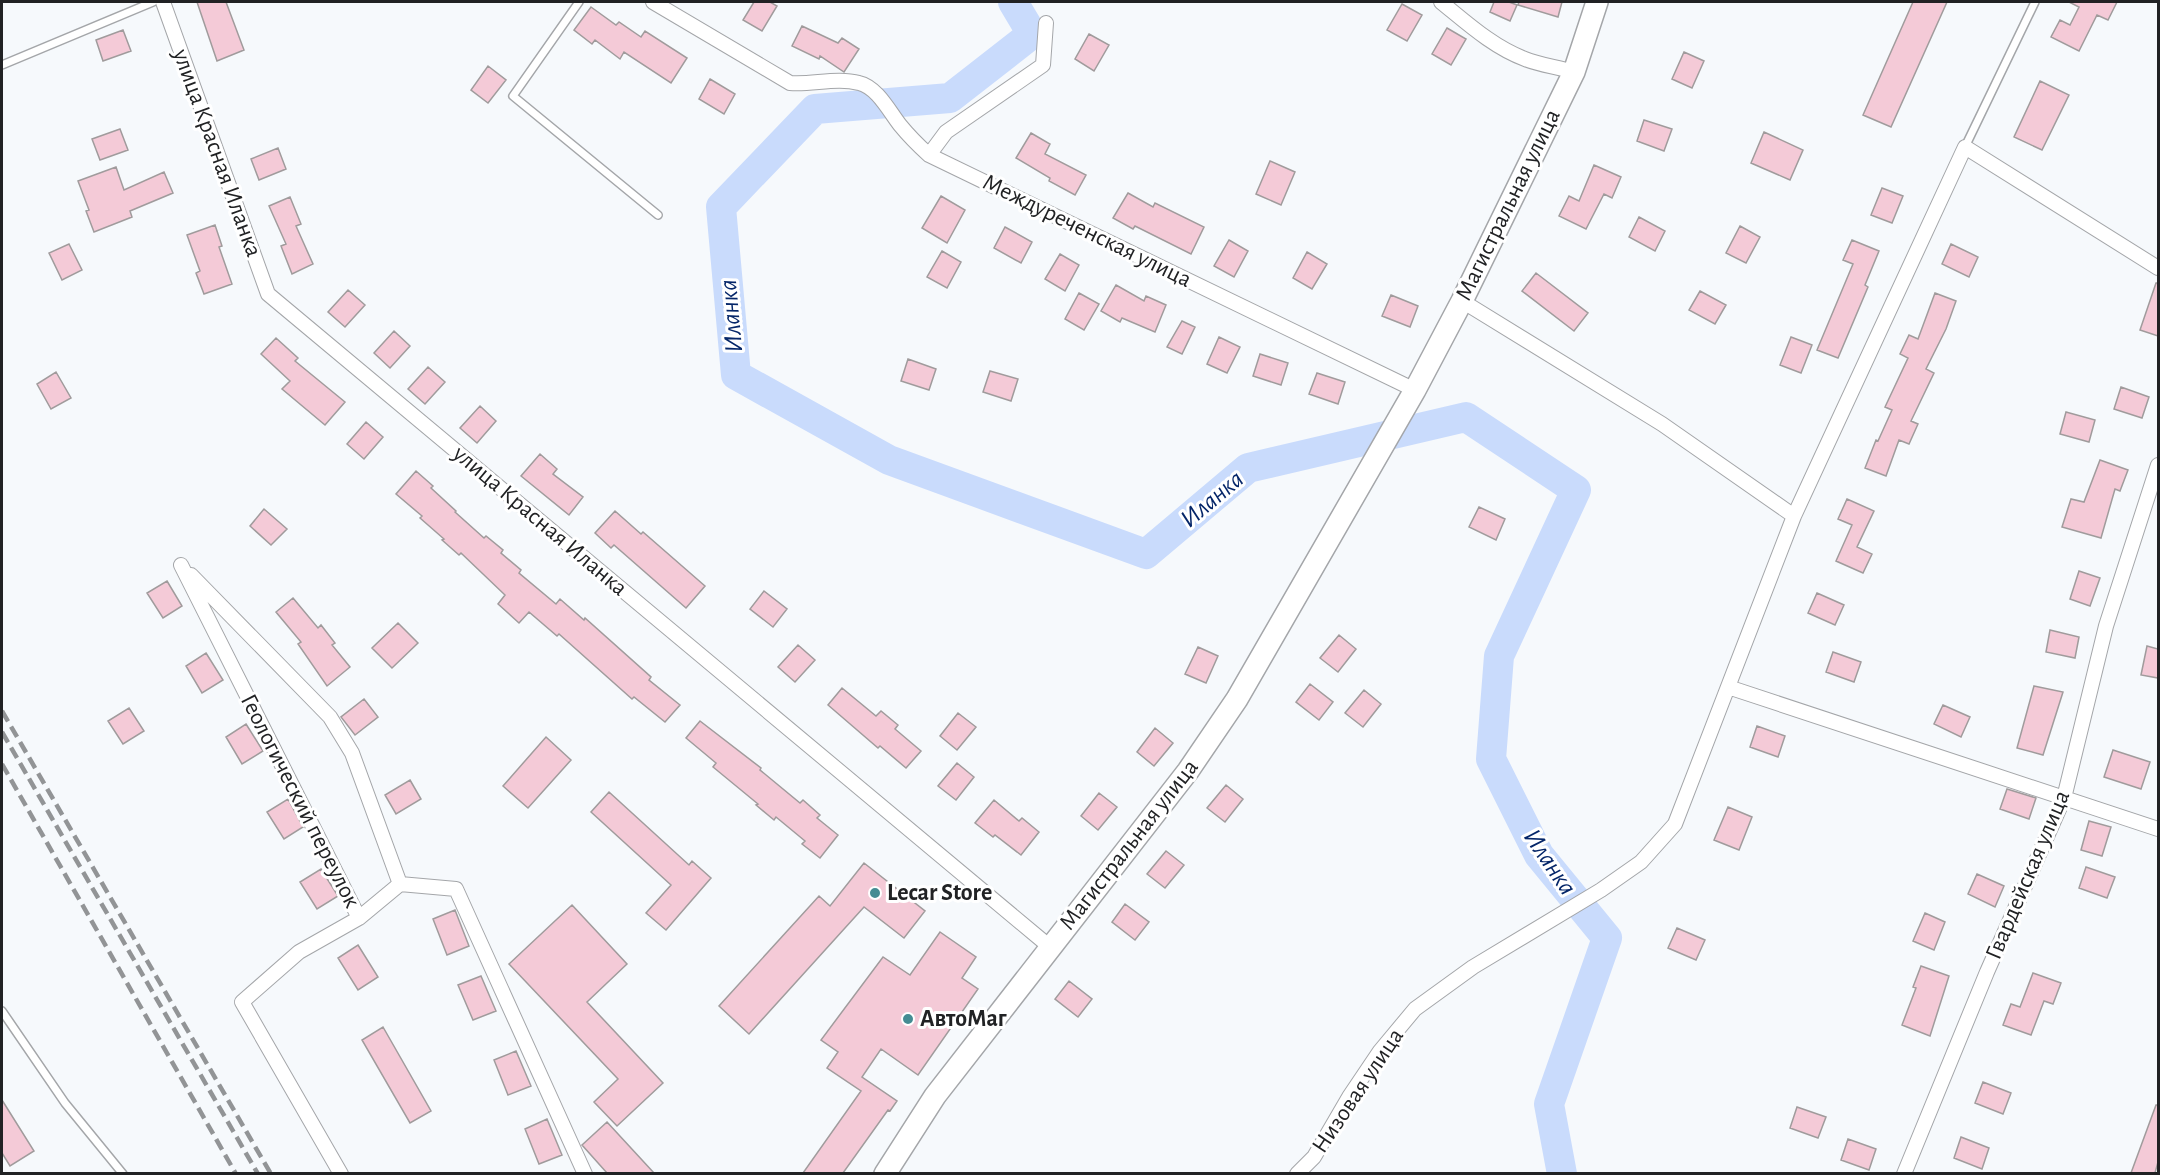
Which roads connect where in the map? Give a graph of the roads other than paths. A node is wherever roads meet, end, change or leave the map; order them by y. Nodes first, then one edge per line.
1 (153, 2) edge
2 (163, 2) edge
3 (579, 2) edge
4 (653, 2) edge
5 (1441, 2) edge
6 (1597, 2) edge
7 (2035, 2) edge
8 (1046, 22) dead end
9 (2, 65) edge
10 (1574, 72) junction
11 (1965, 147) junction
12 (929, 155) junction
13 (658, 215) dead end
14 (2158, 268) edge
15 (1462, 301) junction
16 (1411, 397) junction
17 (2158, 465) edge
18 (1794, 516) junction
19 (1728, 687) junction
20 (2064, 798) junction
21 (2158, 829) edge
22 (400, 884) junction
23 (359, 918) junction
24 (1050, 947) junction
25 (2, 1011) edge
26 (123, 1173) edge
27 (341, 1173) edge
28 (585, 1173) edge
29 (885, 1173) edge
30 (1297, 1173) edge
31 (1904, 1173) edge

1 - 9 lane
2 - 24 street, улица Красная Иланка
3 - 13 lane
4 - 12 street
5 - 10 street
6 - 10 main road, Магистральная улица
7 - 11 lane
8 - 12 street
10 - 15 main road, Магистральная улица
11 - 14 street
11 - 18 street, Низовая улица
12 - 16 street, Междуреченская улица
15 - 16 main road, Магистральная улица
15 - 18 street
16 - 24 main road, Магистральная улица
17 - 20 street, Гвардейская улица
18 - 19 street, Низовая улица
19 - 20 street
19 - 30 street, Низовая улица
20 - 21 street
20 - 31 street, Гвардейская улица
22 - 23 street, Геологический переулок
22 - 23 street, Геологический переулок
22 - 28 street
23 - 27 street
24 - 29 main road, Магистральная улица
25 - 26 lane

